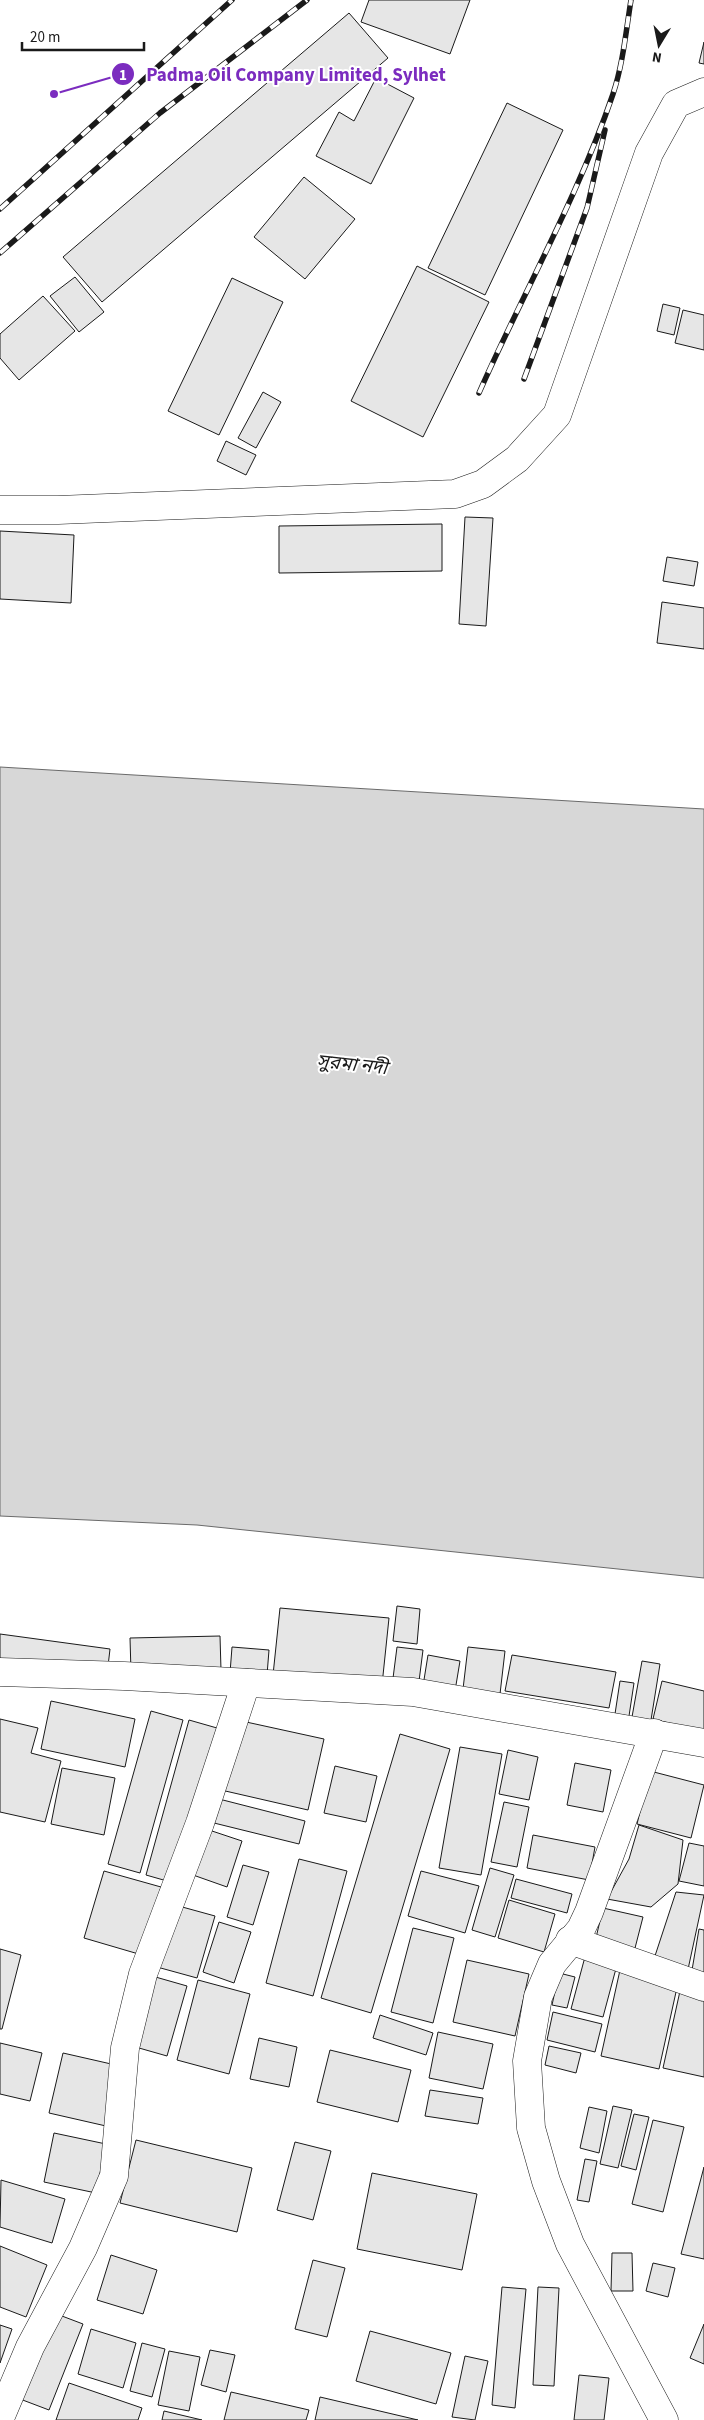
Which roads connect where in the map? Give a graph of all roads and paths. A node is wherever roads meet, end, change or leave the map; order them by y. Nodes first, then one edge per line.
1 (704, 92) edge
2 (0, 510) edge
3 (0, 1672) edge
4 (246, 1683) junction
5 (654, 1733) junction
6 (704, 1743) edge
7 (570, 1940) junction
8 (704, 1987) edge
9 (0, 2418) edge
10 (664, 2420) edge

1 - 2 street
3 - 4 street
4 - 5 street
4 - 9 street
5 - 6 street
5 - 7 street
7 - 8 street
7 - 10 street

